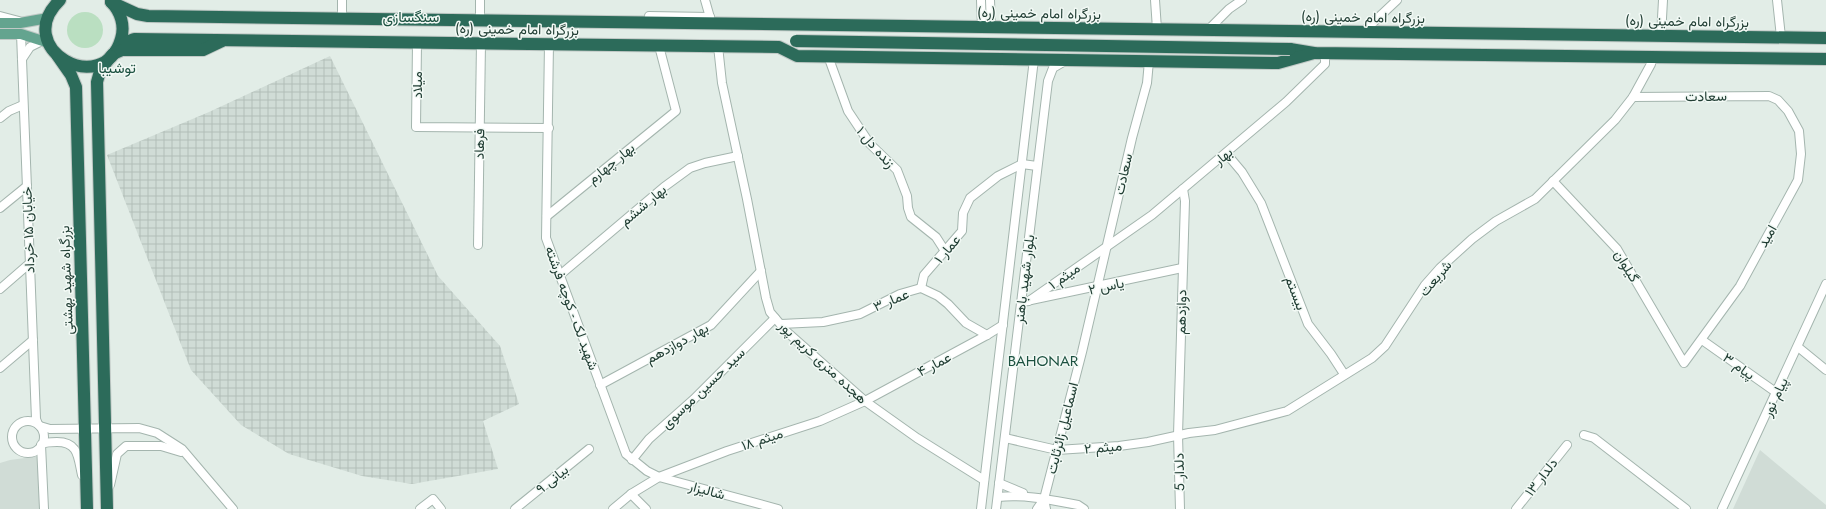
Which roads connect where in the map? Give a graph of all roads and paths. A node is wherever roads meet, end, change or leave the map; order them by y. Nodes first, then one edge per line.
1 (60, 0) edge
2 (342, 0) edge
3 (480, 0) edge
4 (705, 0) edge
5 (980, 0) edge
6 (990, 0) edge
7 (1155, 0) edge
8 (1242, 0) edge
9 (1397, 0) edge
10 (1663, 0) edge
11 (1777, 0) edge
12 (110, 1) edge
13 (0, 16) edge
14 (649, 16) dead end
15 (47, 19) junction
16 (342, 19) junction
17 (711, 20) junction
18 (480, 21) junction
19 (23, 22) junction
20 (0, 23) edge
21 (987, 27) junction
22 (1021, 27) junction
23 (1058, 28) junction
24 (1134, 29) junction
25 (1157, 29) junction
26 (1208, 30) junction
27 (1363, 32) junction
28 (0, 34) edge
29 (21, 34) junction
30 (1825, 35) edge
31 (1661, 36) junction
32 (1781, 37) junction
33 (47, 41) junction
34 (417, 43) junction
35 (482, 44) junction
36 (549, 44) junction
37 (658, 46) junction
38 (718, 46) junction
39 (779, 47) junction
40 (1320, 53) junction
41 (113, 54) junction
42 (57, 55) junction
43 (828, 56) junction
44 (1653, 57) junction
45 (1022, 59) junction
46 (1041, 59) junction
47 (1826, 59) edge
48 (22, 60) junction
49 (1069, 60) junction
50 (1133, 60) junction
51 (1149, 61) junction
52 (1633, 97) junction
53 (1778, 100) joint
54 (23, 105) junction
55 (0, 118) edge
56 (480, 126) junction
57 (549, 128) junction
58 (1226, 153) junction
59 (738, 156) junction
60 (1022, 164) junction
61 (1037, 166) junction
62 (1553, 181) junction
63 (27, 186) junction
64 (1183, 189) junction
65 (0, 208) edge
66 (1016, 210) junction
67 (1032, 212) junction
68 (547, 216) junction
69 (478, 245) dead end
70 (1106, 246) junction
71 (945, 251) junction
72 (30, 263) junction
73 (1182, 268) junction
74 (761, 270) junction
75 (560, 276) junction
76 (1826, 284) edge
77 (921, 288) junction
78 (1096, 288) junction
79 (0, 289) edge
80 (1025, 302) junction
81 (778, 321) junction
82 (1003, 325) junction
83 (987, 335) junction
84 (33, 340) junction
85 (1702, 340) junction
86 (1798, 347) junction
87 (1684, 363) joint
88 (0, 368) edge
89 (1826, 370) edge
90 (1344, 374) junction
91 (600, 385) junction
92 (1777, 393) junction
93 (35, 401) junction
94 (865, 402) junction
95 (18, 425) junction
96 (39, 425) junction
97 (85, 428) junction
98 (105, 428) junction
99 (1178, 435) junction
100 (1584, 435) dead end
101 (1005, 438) junction
102 (42, 444) junction
103 (1566, 445) dead end
104 (589, 449) dead end
105 (1057, 450) junction
106 (189, 456) junction
107 (632, 460) junction
108 (659, 477) junction
109 (984, 480) junction
110 (999, 483) junction
111 (631, 494) junction
112 (998, 497) junction
113 (1033, 497) junction
114 (1044, 499) junction
115 (87, 503) edge
116 (107, 503) edge
117 (44, 509) edge
118 (233, 509) edge
119 (420, 509) edge
120 (441, 509) edge
121 (515, 509) edge
122 (613, 509) edge
123 (646, 509) edge
124 (778, 509) edge
125 (981, 509) edge
126 (996, 509) edge
127 (1037, 509) edge
128 (1046, 509) edge
129 (1084, 509) edge
130 (1180, 509) edge
131 (1516, 509) edge
132 (1686, 509) edge
133 (1722, 509) edge

1 - 15 highway
2 - 16 street
3 - 18 street
4 - 17 street
5 - 21 street
6 - 21 street
7 - 25 street
8 - 26 street
9 - 27 street
10 - 31 street
11 - 32 street
12 - 16 highway, بزرگراه امام خمینی (ره)
12 - 41 highway
13 - 19 street
14 - 17 street
15 - 19 main road
15 - 33 highway
16 - 18 highway, بزرگراه امام خمینی (ره)
17 - 18 highway, بزرگراه امام خمینی (ره)
17 - 21 highway, بزرگراه امام خمینی (ره)
19 - 20 main road
21 - 22 highway, بزرگراه امام خمینی (ره)
22 - 23 highway, بزرگراه امام خمینی (ره)
22 - 45 highway
23 - 24 highway, بزرگراه امام خمینی (ره)
23 - 46 highway
24 - 25 highway, بزرگراه امام خمینی (ره)
24 - 50 highway
25 - 26 highway, بزرگراه امام خمینی (ره)
26 - 27 highway, بزرگراه امام خمینی (ره)
27 - 31 highway, بزرگراه امام خمینی (ره)
28 - 29 main road
29 - 33 main road
29 - 48 street, خیابان ۱۵ خرداد
30 - 32 highway, بزرگراه امام خمینی (ره)
31 - 32 highway, بزرگراه امام خمینی (ره)
33 - 42 highway, بزرگراه شهید بهشتی
33 - 48 street
34 - 35 highway, بزرگراه امام خمینی (ره)
34 - 41 highway, بزرگراه امام خمینی (ره)
34 - 56 street, میلاد
35 - 36 highway, بزرگراه امام خمینی (ره)
35 - 56 street, فرهاد
36 - 37 highway, بزرگراه امام خمینی (ره)
36 - 57 street, شهید لک - کوچه فرشته
37 - 38 highway, بزرگراه امام خمینی (ره)
37 - 68 street, بهار چهارم
38 - 39 highway, بزرگراه امام خمینی (ره)
38 - 59 street, هجده متری کریم پور
39 - 40 highway, بزرگراه امام خمینی (ره), bridge
39 - 43 highway, بزرگراه امام خمینی (ره)
40 - 44 highway, بزرگراه امام خمینی (ره)
40 - 51 highway, بزرگراه امام خمینی (ره)
40 - 58 street, بهار
41 - 42 highway
41 - 98 highway
42 - 97 highway, بزرگراه شهید بهشتی
43 - 45 highway, بزرگراه امام خمینی (ره)
43 - 71 street, زنده دل ۱
44 - 47 highway, بزرگراه امام خمینی (ره)
44 - 52 street, شریعت
45 - 46 highway, بزرگراه امام خمینی (ره)
46 - 49 highway, بزرگراه امام خمینی (ره)
46 - 60 street, بلوار شهید باهنر
48 - 54 street, خیابان ۱۵ خرداد
49 - 50 highway, بزرگراه امام خمینی (ره)
49 - 61 street, بلوار شهید باهنر
50 - 51 highway, بزرگراه امام خمینی (ره)
51 - 70 street, سعادت
52 - 53 street, سعادت
52 - 62 street, شریعت
53 - 85 street, امید
54 - 55 street
54 - 63 street, خیابان ۱۵ خرداد
56 - 57 street
56 - 69 street, فرهاد
57 - 68 street, شهید لک - کوچه فرشته
58 - 64 street, بهار
58 - 90 street, بیستم
59 - 74 street, هجده متری کریم پور
59 - 75 street, بهار ششم
60 - 61 street
60 - 66 street, بلوار شهید باهنر
60 - 71 street, عمار ۱
61 - 67 street, بلوار شهید باهنر
62 - 87 street, گیلوان
62 - 90 street, شریعت
63 - 65 street
63 - 72 street, خیابان ۱۵ خرداد
64 - 70 street, بهار
64 - 73 street, دوازدهم
66 - 67 street
66 - 82 street, بلوار شهید باهنر
67 - 80 street, بلوار شهید باهنر
68 - 75 street, شهید لک - کوچه فرشته
70 - 78 street, سعادت
70 - 80 street, میثم ۱
71 - 77 street, عمار ۱
72 - 79 street
72 - 84 street, خیابان ۱۵ خرداد
73 - 78 street, یاس ۲
73 - 99 street, دوازدهم
74 - 81 street, هجده متری کریم پور
74 - 91 street, بهار دوازدهم
75 - 91 street, شهید لک - کوچه فرشته
76 - 86 street, پیام نور
77 - 81 street, عمار ۳
77 - 83 street, عمار ۳
78 - 80 street, یاس ۲
78 - 105 street, اسماعیل زائرثابت
80 - 101 street, بلوار شهید باهنر
81 - 94 street, هجده متری کریم پور
81 - 107 street, سید حسین موسوی
82 - 83 street, عمار ۴
82 - 109 street, بلوار شهید باهنر
83 - 94 street, عمار ۴
84 - 88 street
84 - 93 street, خیابان ۱۵ خرداد
85 - 87 street, امید
85 - 92 street, پیام ۳
86 - 89 street
86 - 92 street, پیام نور
90 - 99 street, شریعت
91 - 107 street, شهید لک - کوچه فرشته
92 - 133 street, پیام نور
93 - 95 street
93 - 96 street, خیابان ۱۵ خرداد
94 - 108 street, میثم ۱۸
94 - 109 street, هجده متری کریم پور
95 - 96 street
95 - 102 street
96 - 97 street
96 - 102 street
97 - 98 street
97 - 115 highway, بزرگراه شهید بهشتی
98 - 106 street
98 - 116 highway
99 - 105 street, میثم ۲
99 - 130 street, دلدار 5
100 - 132 street
101 - 105 street, میثم ۲
101 - 110 street, بلوار شهید باهنر
102 - 115 street
102 - 117 street
103 - 131 street, دلدار ۱۳
104 - 121 street, بیانی ۹
105 - 114 street, اسماعیل زائرثابت
106 - 116 street
106 - 118 street
107 - 108 street, شهید لک - کوچه فرشته
108 - 111 street, میثم ۱۸
108 - 124 street, شالیزار
109 - 125 street, بلوار شهید باهنر
110 - 112 street, بلوار شهید باهنر
110 - 113 street
111 - 122 street, میثم ۱۸
111 - 123 street
112 - 113 street
112 - 126 street, بلوار شهید باهنر
113 - 114 street
114 - 127 street
114 - 128 street
114 - 129 street
119 - 120 street

